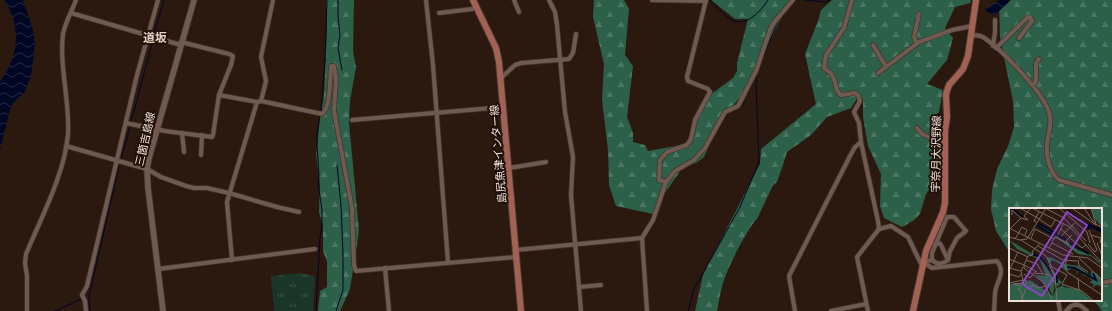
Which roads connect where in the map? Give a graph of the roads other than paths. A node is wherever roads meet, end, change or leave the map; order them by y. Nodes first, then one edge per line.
1 (76, 0) edge
2 (158, 0) edge
3 (194, 0) edge
4 (274, 0) edge
5 (426, 0) edge
6 (473, 0) edge
7 (514, 0) edge
8 (550, 0) edge
9 (652, 0) edge
10 (793, 0) edge
11 (852, 0) edge
12 (706, 1) edge
13 (974, 1) edge
14 (476, 7) junction
15 (519, 12) dead end
16 (71, 13) junction
17 (439, 13) dead end
18 (919, 14) dead end
19 (995, 20) dead end
20 (972, 26) junction
21 (576, 34) dead end
22 (971, 35) junction
23 (149, 36) junction
24 (1019, 38) dead end
25 (181, 44) junction
26 (917, 44) junction
27 (873, 45) dead end
28 (994, 47) junction
29 (1039, 58) dead end
30 (560, 60) junction
31 (886, 67) junction
32 (878, 73) dead end
33 (501, 78) junction
34 (1033, 86) junction
35 (219, 95) junction
36 (259, 101) junction
37 (504, 107) junction
38 (436, 113) junction
39 (352, 120) dead end
40 (126, 123) junction
41 (917, 128) dead end
42 (156, 130) junction
43 (182, 133) junction
44 (202, 135) junction
45 (861, 142) junction
46 (945, 145) junction
47 (66, 146) junction
48 (184, 152) dead end
49 (201, 155) dead end
50 (117, 161) junction
51 (546, 162) dead end
52 (509, 168) junction
53 (147, 169) junction
54 (666, 182) junction
55 (229, 193) junction
56 (1112, 195) edge
57 (299, 212) dead end
58 (879, 229) junction
59 (642, 238) junction
60 (575, 244) junction
61 (935, 244) junction
62 (315, 249) dead end
63 (516, 250) junction
64 (516, 257) junction
65 (232, 260) junction
66 (932, 260) junction
67 (948, 260) junction
68 (448, 262) junction
69 (923, 264) junction
70 (385, 268) junction
71 (158, 269) junction
72 (1112, 281) edge
73 (1102, 283) edge
74 (601, 285) dead end
75 (579, 287) junction
76 (1058, 301) edge
77 (866, 304) junction
78 (27, 311) edge
79 (86, 311) edge
80 (163, 311) edge
81 (389, 311) edge
82 (521, 311) edge
83 (581, 311) edge
84 (647, 311) edge
85 (795, 311) edge
86 (831, 311) edge
87 (868, 311) edge
88 (913, 311) edge
89 (994, 311) edge
90 (1060, 311) edge
91 (1066, 311) edge
92 (1087, 311) edge

1 - 16 street
2 - 23 street
3 - 25 main road, 三箇吉島線
4 - 36 street
5 - 38 street
6 - 14 main road, 島尻魚津インター線
7 - 15 street
8 - 30 street
9 - 12 street
10 - 54 street
11 - 45 street
12 - 54 street
13 - 20 main road, 宇奈月大沢野線
14 - 17 street
14 - 33 main road, 島尻魚津インター線
16 - 23 street
16 - 47 street
18 - 26 street
19 - 28 street
20 - 22 main road, 宇奈月大沢野線
20 - 26 street
21 - 30 street
22 - 28 street
22 - 46 main road, 宇奈月大沢野線
23 - 25 street
23 - 40 street
24 - 28 street
25 - 35 street
25 - 42 main road, 三箇吉島線
26 - 31 street
27 - 31 street
28 - 34 street
29 - 34 street
30 - 33 street
30 - 60 street
31 - 32 street
33 - 37 main road, 島尻魚津インター線
34 - 56 street
35 - 36 street
35 - 44 street
36 - 55 street
36 - 70 street
37 - 38 street
37 - 52 main road, 島尻魚津インター線
38 - 39 street
38 - 68 street
40 - 42 street
40 - 50 street
41 - 46 street
42 - 43 street
42 - 53 main road, 三箇吉島線
43 - 44 street
43 - 48 street
44 - 49 street
45 - 58 street
45 - 85 street
46 - 69 main road, 宇奈月大沢野線
47 - 50 street
47 - 78 street
50 - 53 street
50 - 79 street
51 - 52 street
52 - 63 main road, 島尻魚津インター線
53 - 55 street
53 - 71 main road, 三箇吉島線
54 - 59 street
55 - 57 street
55 - 65 street
58 - 69 street
58 - 77 street
59 - 60 street
59 - 84 street
60 - 63 street
60 - 75 street
61 - 66 street
61 - 67 street
61 - 67 street
62 - 65 street
63 - 64 main road, 島尻魚津インター線
64 - 68 street
64 - 82 main road, 島尻魚津インター線
65 - 71 street
66 - 67 street
66 - 69 street
68 - 70 street
69 - 88 main road, 宇奈月大沢野線
69 - 89 street
70 - 81 street
71 - 80 main road, 三箇吉島線
72 - 73 street
74 - 75 street
75 - 83 street
76 - 90 street
77 - 86 street
77 - 87 street
91 - 92 street

